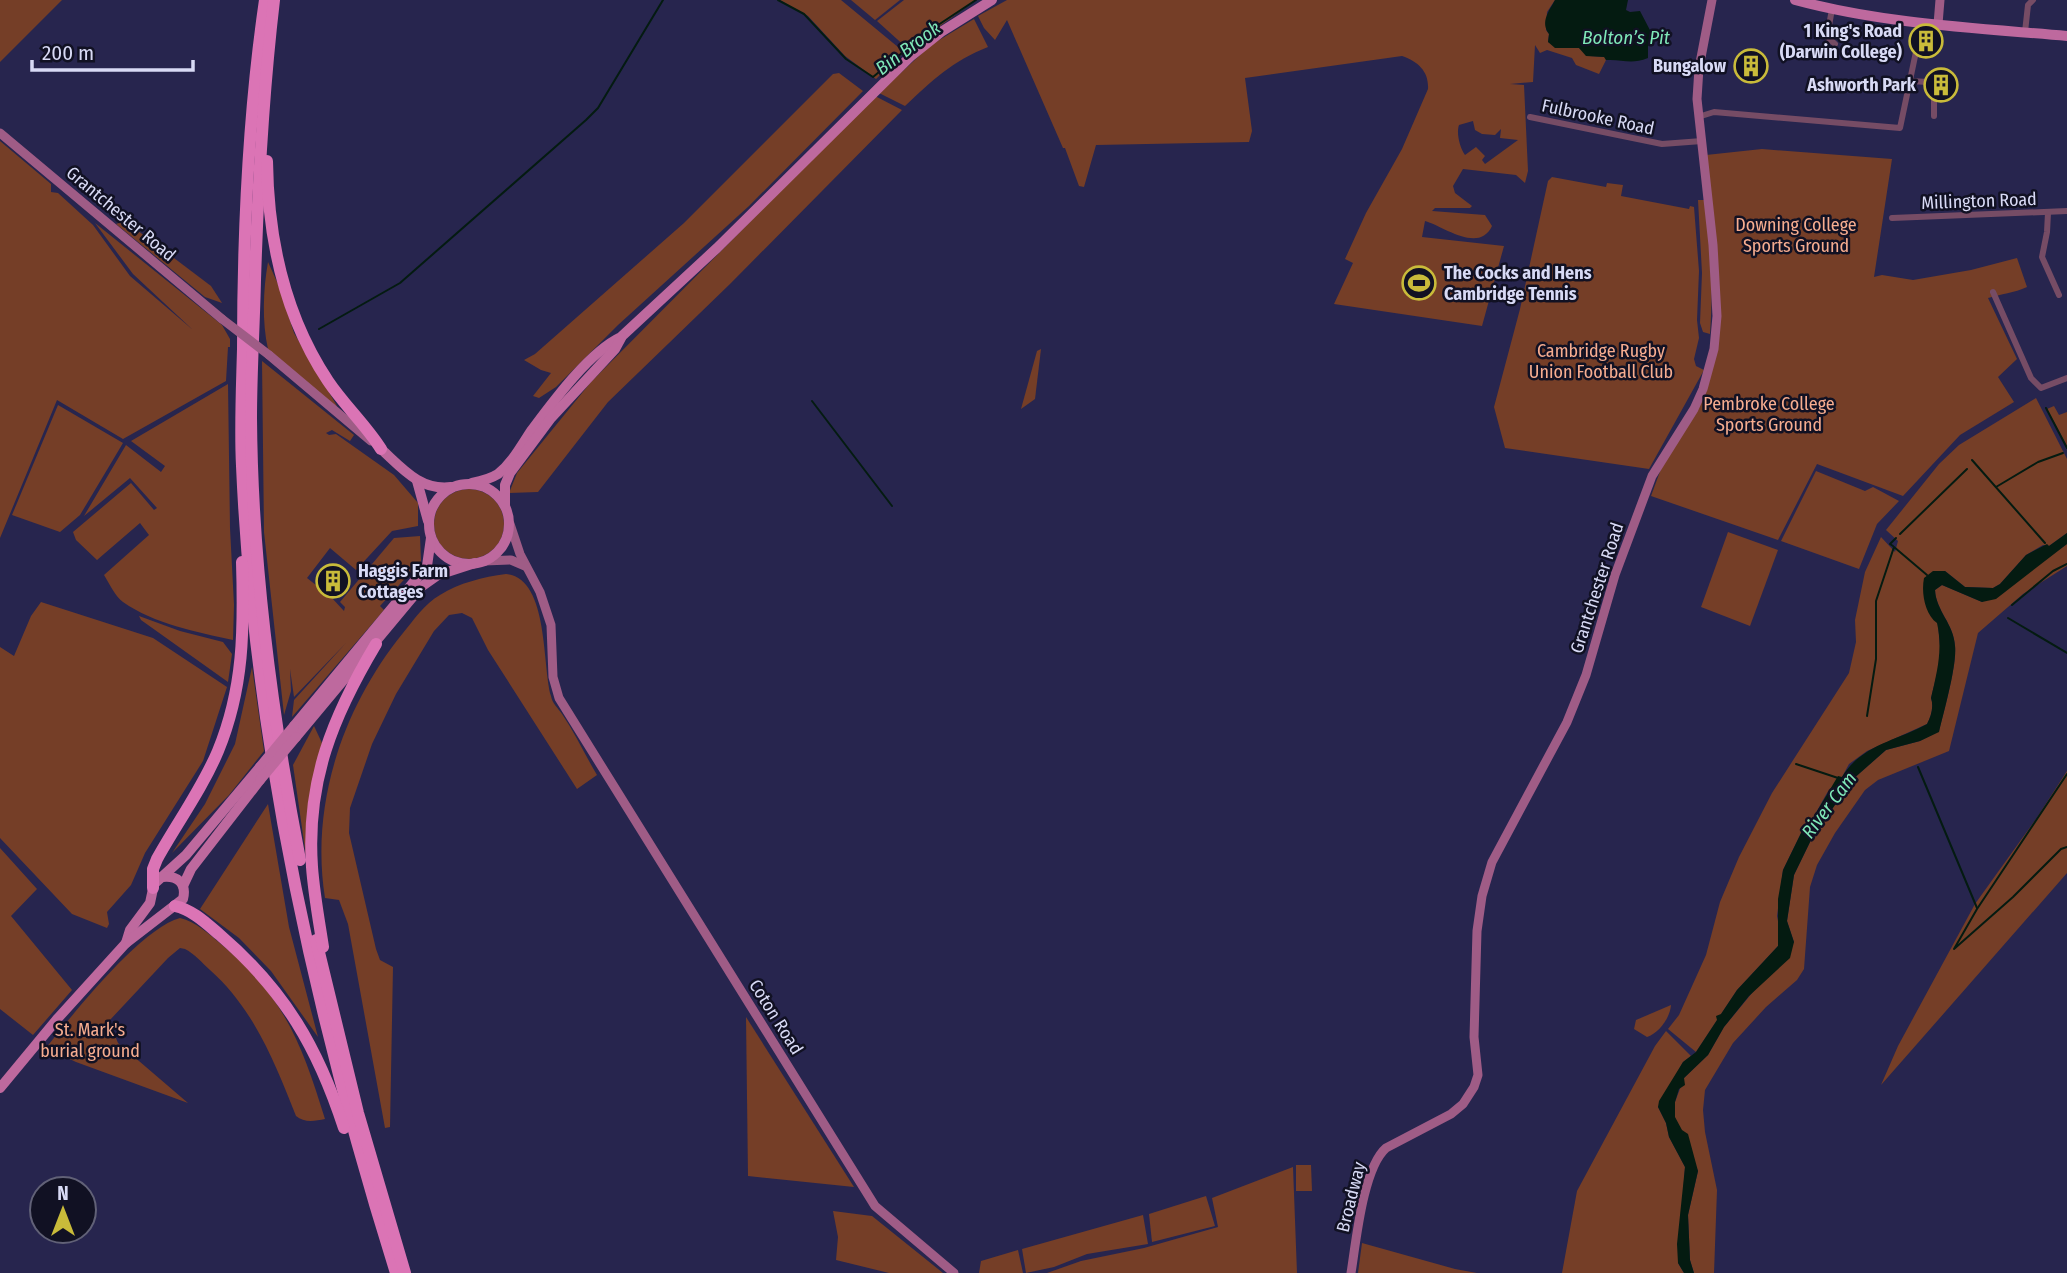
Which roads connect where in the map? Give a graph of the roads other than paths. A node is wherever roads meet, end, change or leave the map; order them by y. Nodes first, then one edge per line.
1 (265, 0) edge
2 (274, 0) edge
3 (992, 0) edge
4 (1712, 0) edge
5 (1795, 0) edge
6 (1940, 0) edge
7 (2033, 0) edge
8 (1808, 2) edge
9 (1832, 9) junction
10 (1922, 23) junction
11 (1938, 24) junction
12 (2025, 32) junction
13 (2067, 36) edge
14 (270, 38) junction
15 (1835, 44) dead end
16 (1933, 73) dead end
17 (1910, 81) junction
18 (1928, 82) junction
19 (1934, 116) dead end
20 (1530, 117) dead end
21 (1698, 117) junction
22 (0, 133) edge
23 (1702, 141) junction
24 (2067, 211) edge
25 (2048, 213) junction
26 (1892, 218) dead end
27 (1993, 292) dead end
28 (2059, 295) dead end
29 (621, 337) junction
30 (2067, 378) edge
31 (381, 449) junction
32 (242, 465) junction
33 (417, 481) junction
34 (472, 484) junction
35 (454, 486) junction
36 (505, 505) junction
37 (429, 523) junction
38 (510, 524) junction
39 (431, 537) junction
40 (480, 562) junction
41 (527, 567) junction
42 (376, 643) junction
43 (295, 732) junction
44 (162, 877) junction
45 (183, 886) junction
46 (153, 891) junction
47 (174, 907) junction
48 (126, 943) junction
49 (334, 1022) junction
50 (0, 1088) edge
51 (1399, 1140) joint
52 (390, 1254) junction
53 (396, 1273) edge
54 (405, 1273) edge
55 (954, 1273) edge
56 (1351, 1273) edge

1 - 32 highway
2 - 14 highway
3 - 29 main road
4 - 21 street, Grantchester Road
5 - 8 main road
6 - 11 street
7 - 12 street
8 - 9 main road
9 - 10 main road
9 - 15 street
10 - 11 main road
10 - 17 street
11 - 12 main road
12 - 13 main road
14 - 31 highway
14 - 49 highway
16 - 18 street
17 - 18 street
17 - 21 street
18 - 19 street
20 - 23 street, Fulbrooke Road
21 - 23 street, Grantchester Road
22 - 31 street, Grantchester Road, bridge
23 - 51 street, Grantchester Road
24 - 25 street, Millington Road
25 - 26 street, Millington Road
25 - 28 street
27 - 30 street
29 - 34 main road
29 - 36 main road
31 - 33 main road
32 - 46 highway
32 - 52 highway
33 - 35 main road
33 - 37 main road
34 - 35 main road
34 - 36 main road
35 - 37 main road
36 - 38 main road
37 - 39 main road
38 - 40 main road
38 - 41 street, Coton Road
39 - 40 main road
39 - 43 main road
40 - 41 street
40 - 42 main road
41 - 55 street, Coton Road
42 - 43 main road
42 - 49 highway
43 - 44 main road, bridge
43 - 45 main road, bridge
44 - 45 main road
44 - 46 main road
45 - 47 main road
46 - 47 main road
46 - 48 main road
47 - 48 main road
47 - 52 highway
48 - 50 main road
49 - 54 highway
51 - 56 street, Broadway
52 - 53 highway

